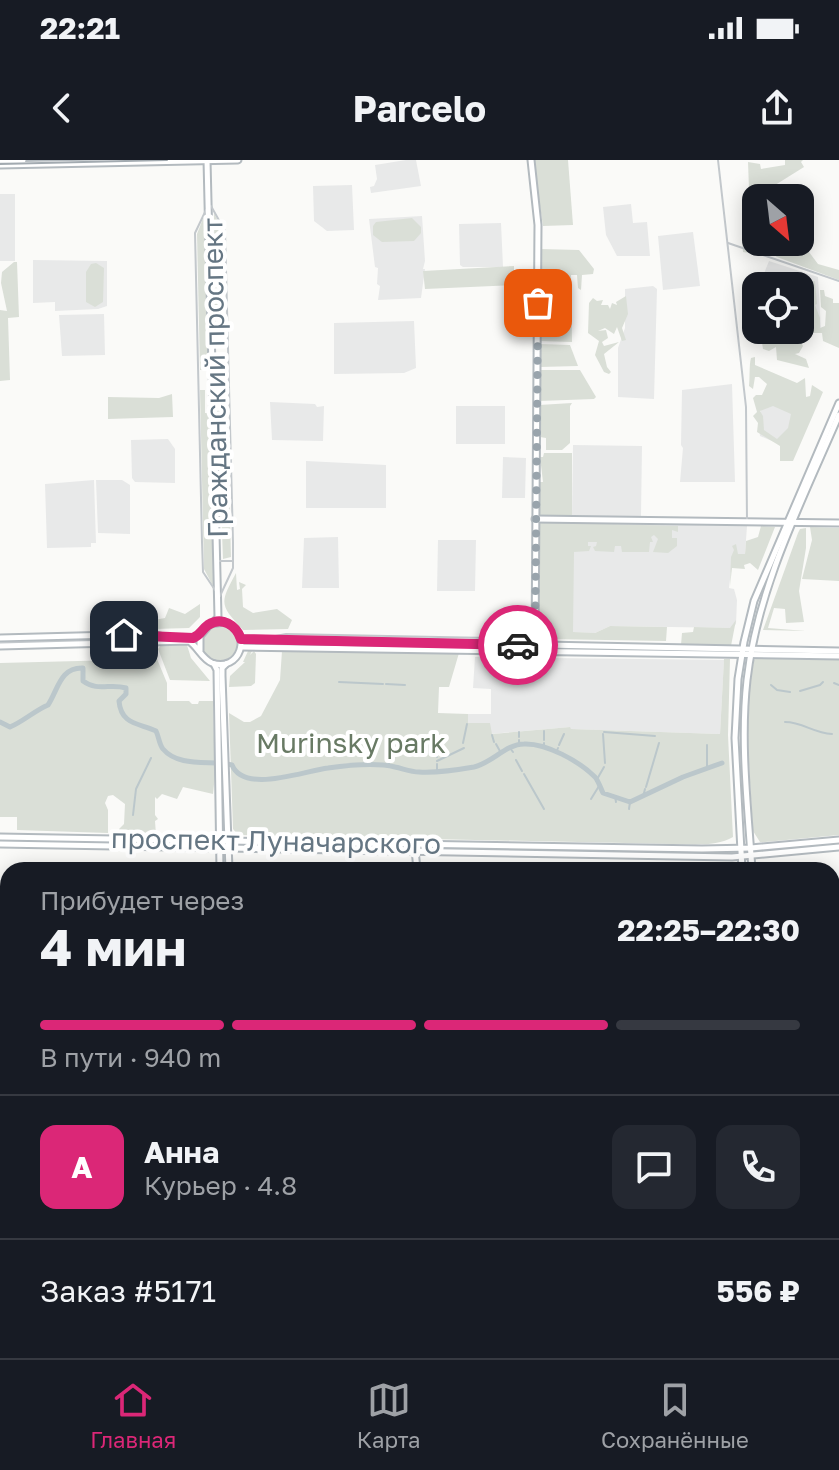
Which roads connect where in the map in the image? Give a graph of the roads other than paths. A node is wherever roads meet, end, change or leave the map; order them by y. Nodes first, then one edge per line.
1 (23, 160) edge
2 (208, 160) edge
3 (238, 160) edge
4 (531, 160) edge
5 (718, 160) edge
6 (0, 163) edge
7 (210, 206) junction
8 (727, 243) junction
9 (839, 281) edge
10 (212, 317) junction
11 (227, 317) junction
12 (839, 403) edge
13 (839, 415) edge
14 (535, 519) junction
15 (747, 522) junction
16 (790, 523) junction
17 (839, 523) edge
18 (219, 561) junction
19 (233, 561) junction
20 (219, 594) junction
21 (214, 622) junction
22 (224, 622) junction
23 (200, 636) junction
24 (241, 639) junction
25 (266, 639) junction
26 (0, 642) edge
27 (498, 645) junction
28 (241, 647) junction
29 (535, 648) junction
30 (200, 651) junction
31 (742, 652) junction
32 (751, 652) junction
33 (839, 654) edge
34 (213, 663) junction
35 (227, 663) junction
36 (736, 699) junction
37 (746, 700) junction
38 (222, 756) junction
39 (222, 773) junction
40 (0, 837) edge
41 (220, 840) junction
42 (228, 840) junction
43 (839, 840) edge
44 (12, 841) junction
45 (0, 844) edge
46 (415, 847) junction
47 (839, 847) edge
48 (220, 848) junction
49 (740, 848) junction
50 (751, 848) junction
51 (228, 849) junction
52 (751, 856) junction
53 (740, 857) junction
54 (220, 862) edge
55 (229, 862) edge
56 (416, 862) edge
57 (741, 862) edge
58 (751, 862) edge

1 - 6 main road
2 - 3 main road
2 - 6 main road
2 - 7 main road, Гражданский проспект
4 - 14 main road
5 - 8 street
7 - 10 main road, Гражданский проспект
7 - 11 street
7 - 20 street, Гражданский проспект
8 - 9 street
8 - 15 street
10 - 11 street
10 - 18 main road, Гражданский проспект
10 - 20 main road, Гражданский проспект
11 - 19 street
12 - 16 main road
13 - 16 main road
14 - 15 main road
14 - 29 main road
15 - 16 main road
16 - 17 main road
16 - 31 main road
16 - 32 main road
18 - 19 street
18 - 20 main road, Гражданский проспект
19 - 20 street, Гражданский проспект
20 - 21 main road, Гражданский проспект
20 - 22 main road, Гражданский проспект
21 - 22 main road
21 - 23 main road
22 - 24 main road
23 - 26 main road
23 - 30 main road
24 - 25 main road
24 - 28 main road
25 - 27 main road
25 - 27 street
26 - 30 main road
27 - 29 main road
28 - 29 main road
28 - 35 main road
29 - 31 main road
30 - 34 main road
31 - 32 main road
31 - 36 main road
32 - 33 main road
32 - 37 main road
34 - 35 main road
34 - 38 main road
35 - 38 main road
36 - 37 main road
36 - 49 main road
37 - 50 main road
38 - 39 main road
39 - 41 main road
39 - 42 main road
40 - 44 main road, проспект Луначарского
41 - 42 main road, проспект Луначарского
41 - 44 main road, проспект Луначарского
41 - 48 main road
42 - 46 main road, проспект Луначарского
42 - 51 main road
43 - 50 main road, проспект Луначарского
44 - 45 main road, проспект Луначарского
44 - 48 main road, проспект Луначарского
46 - 49 main road, проспект Луначарского
46 - 51 main road, проспект Луначарского
46 - 53 main road, проспект Луначарского
46 - 56 main road
47 - 52 main road, проспект Луначарского
48 - 51 main road, проспект Луначарского
48 - 54 main road
49 - 50 main road, проспект Луначарского
49 - 53 main road
50 - 52 main road
51 - 55 main road
52 - 53 main road, проспект Луначарского
52 - 58 main road
53 - 57 main road

